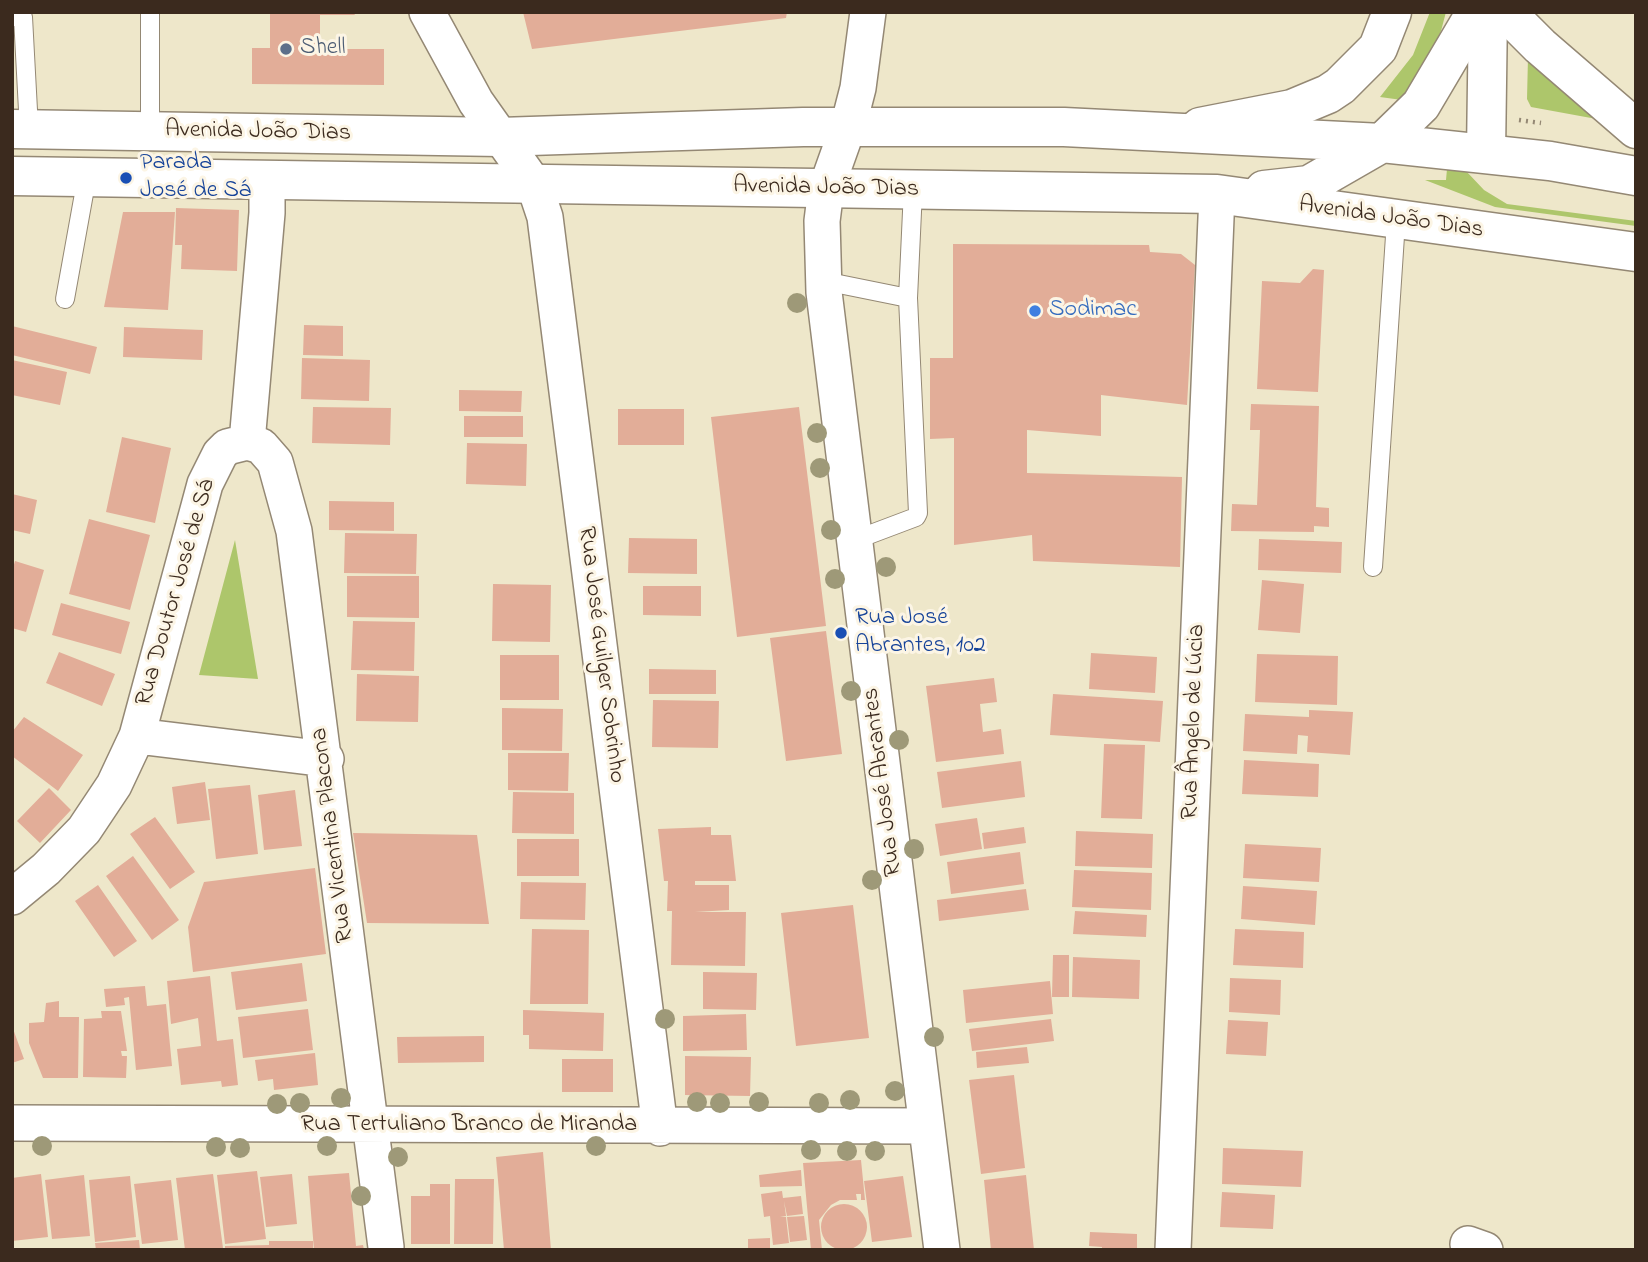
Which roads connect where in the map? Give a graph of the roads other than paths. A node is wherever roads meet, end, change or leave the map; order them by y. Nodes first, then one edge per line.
1 (150, 12) edge
2 (428, 12) edge
3 (867, 12) edge
4 (1392, 12) edge
5 (1476, 12) edge
6 (1488, 12) edge
7 (1506, 12) edge
8 (20, 16) edge
9 (849, 127) junction
10 (21, 129) edge
11 (1636, 129) edge
12 (150, 131) junction
13 (1175, 132) junction
14 (500, 136) junction
15 (1382, 143) junction
16 (1486, 153) junction
17 (12, 176) edge
18 (1636, 176) edge
19 (87, 177) junction
20 (267, 180) junction
21 (534, 184) junction
22 (826, 189) junction
23 (913, 190) junction
24 (1217, 194) junction
25 (1396, 221) junction
26 (1636, 252) edge
27 (824, 281) junction
28 (908, 298) junction
29 (65, 299) dead end
30 (247, 442) junction
31 (855, 540) junction
32 (1373, 567) dead end
33 (137, 736) junction
34 (326, 759) junction
35 (12, 897) edge
36 (12, 1124) edge
37 (369, 1125) junction
38 (926, 1126) junction
39 (660, 1128) junction
40 (386, 1247) dead end
41 (942, 1250) edge
42 (1173, 1250) edge

1 - 12 lane
2 - 14 street, Rua José Guilger Sobrinho
3 - 9 street, Rua José Abrantes
4 - 13 main road
5 - 15 main road
6 - 16 main road
7 - 11 main road
8 - 10 lane
9 - 13 main road, Avenida João Dias
9 - 14 main road, Avenida João Dias
9 - 22 street, Rua José Abrantes
10 - 12 main road, Avenida João Dias
12 - 14 main road, Avenida João Dias
13 - 15 main road, Avenida João Dias
14 - 21 street, Rua José Guilger Sobrinho
15 - 16 main road, Avenida João Dias
15 - 24 main road
16 - 18 main road, Avenida João Dias
17 - 19 main road, Avenida João Dias
19 - 20 main road, Avenida João Dias
19 - 29 lane
20 - 21 main road, Avenida João Dias
20 - 30 street
21 - 22 main road, Avenida João Dias
21 - 39 street, Rua José Guilger Sobrinho
22 - 23 main road, Avenida João Dias
22 - 27 street, Rua José Abrantes
23 - 24 main road, Avenida João Dias
23 - 28 lane
24 - 25 main road, Avenida João Dias
24 - 42 street, Rua Ângelo de Lúcia
25 - 26 main road, Avenida João Dias
25 - 32 lane
27 - 28 lane
27 - 31 street, Rua José Abrantes
28 - 31 lane
30 - 33 street, Rua Doutor José de Sá
30 - 34 street, Rua Vicentina Placona
31 - 38 street, Rua José Abrantes
33 - 34 street
33 - 35 street, Rua Doutor José de Sá
34 - 37 street, Rua Vicentina Placona
36 - 37 street, Rua Tertuliano Branco de Miranda
37 - 39 street, Rua Tertuliano Branco de Miranda
37 - 40 street, Rua Vicentina Placona
38 - 39 street, Rua Tertuliano Branco de Miranda
38 - 41 street, Rua José Abrantes

